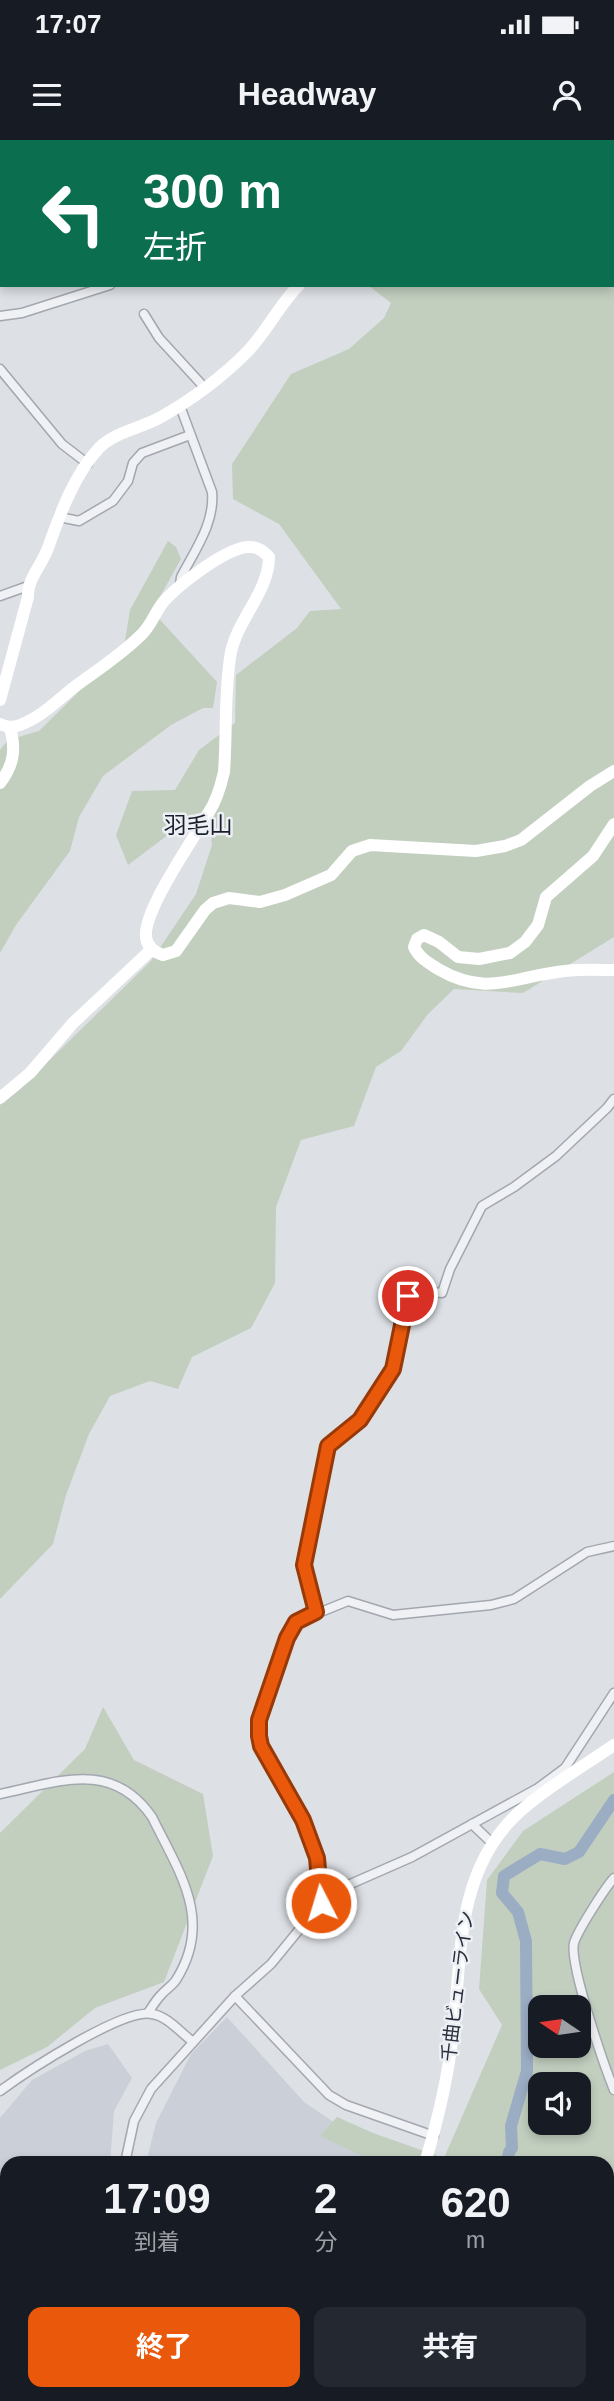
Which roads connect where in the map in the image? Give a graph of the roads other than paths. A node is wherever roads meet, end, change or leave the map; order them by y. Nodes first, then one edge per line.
1 (104, 287) edge
2 (296, 287) edge
3 (144, 314) dead end
4 (0, 316) edge
5 (0, 369) edge
6 (204, 387) junction
7 (180, 406) junction
8 (190, 435) junction
9 (88, 464) junction
10 (59, 517) junction
11 (180, 585) junction
12 (27, 586) junction
13 (0, 596) edge
14 (0, 701) edge
15 (5, 726) edge
16 (614, 771) edge
17 (0, 783) edge
18 (614, 824) edge
19 (152, 949) junction
20 (614, 970) edge
21 (0, 1098) edge
22 (614, 1098) edge
23 (614, 1546) edge
24 (316, 1612) junction
25 (614, 1693) edge
26 (614, 1745) edge
27 (0, 1794) edge
28 (472, 1824) junction
29 (493, 1844) junction
30 (614, 1878) edge
31 (321, 1903) junction
32 (235, 1996) junction
33 (148, 2013) junction
34 (192, 2041) junction
35 (614, 2090) edge
36 (0, 2091) edge
37 (433, 2136) junction
38 (126, 2156) edge
39 (427, 2156) edge

1 - 4 street
2 - 6 main road
3 - 6 street
5 - 9 street
6 - 7 main road
7 - 8 street
7 - 9 main road
8 - 10 street
8 - 11 street
9 - 10 main road
10 - 12 main road
11 - 15 main road
11 - 19 main road
12 - 13 street
12 - 14 main road
15 - 17 main road
16 - 19 main road
18 - 20 main road
19 - 21 main road
22 - 24 street
23 - 24 street
24 - 31 street
25 - 28 street
26 - 29 main road, 千曲ビューライン
27 - 33 street
28 - 29 street
28 - 31 street
29 - 37 main road, 千曲ビューライン
30 - 35 street
31 - 32 street
32 - 34 street
32 - 37 street
33 - 34 street
33 - 36 street
34 - 38 street
37 - 39 main road, 千曲ビューライン

